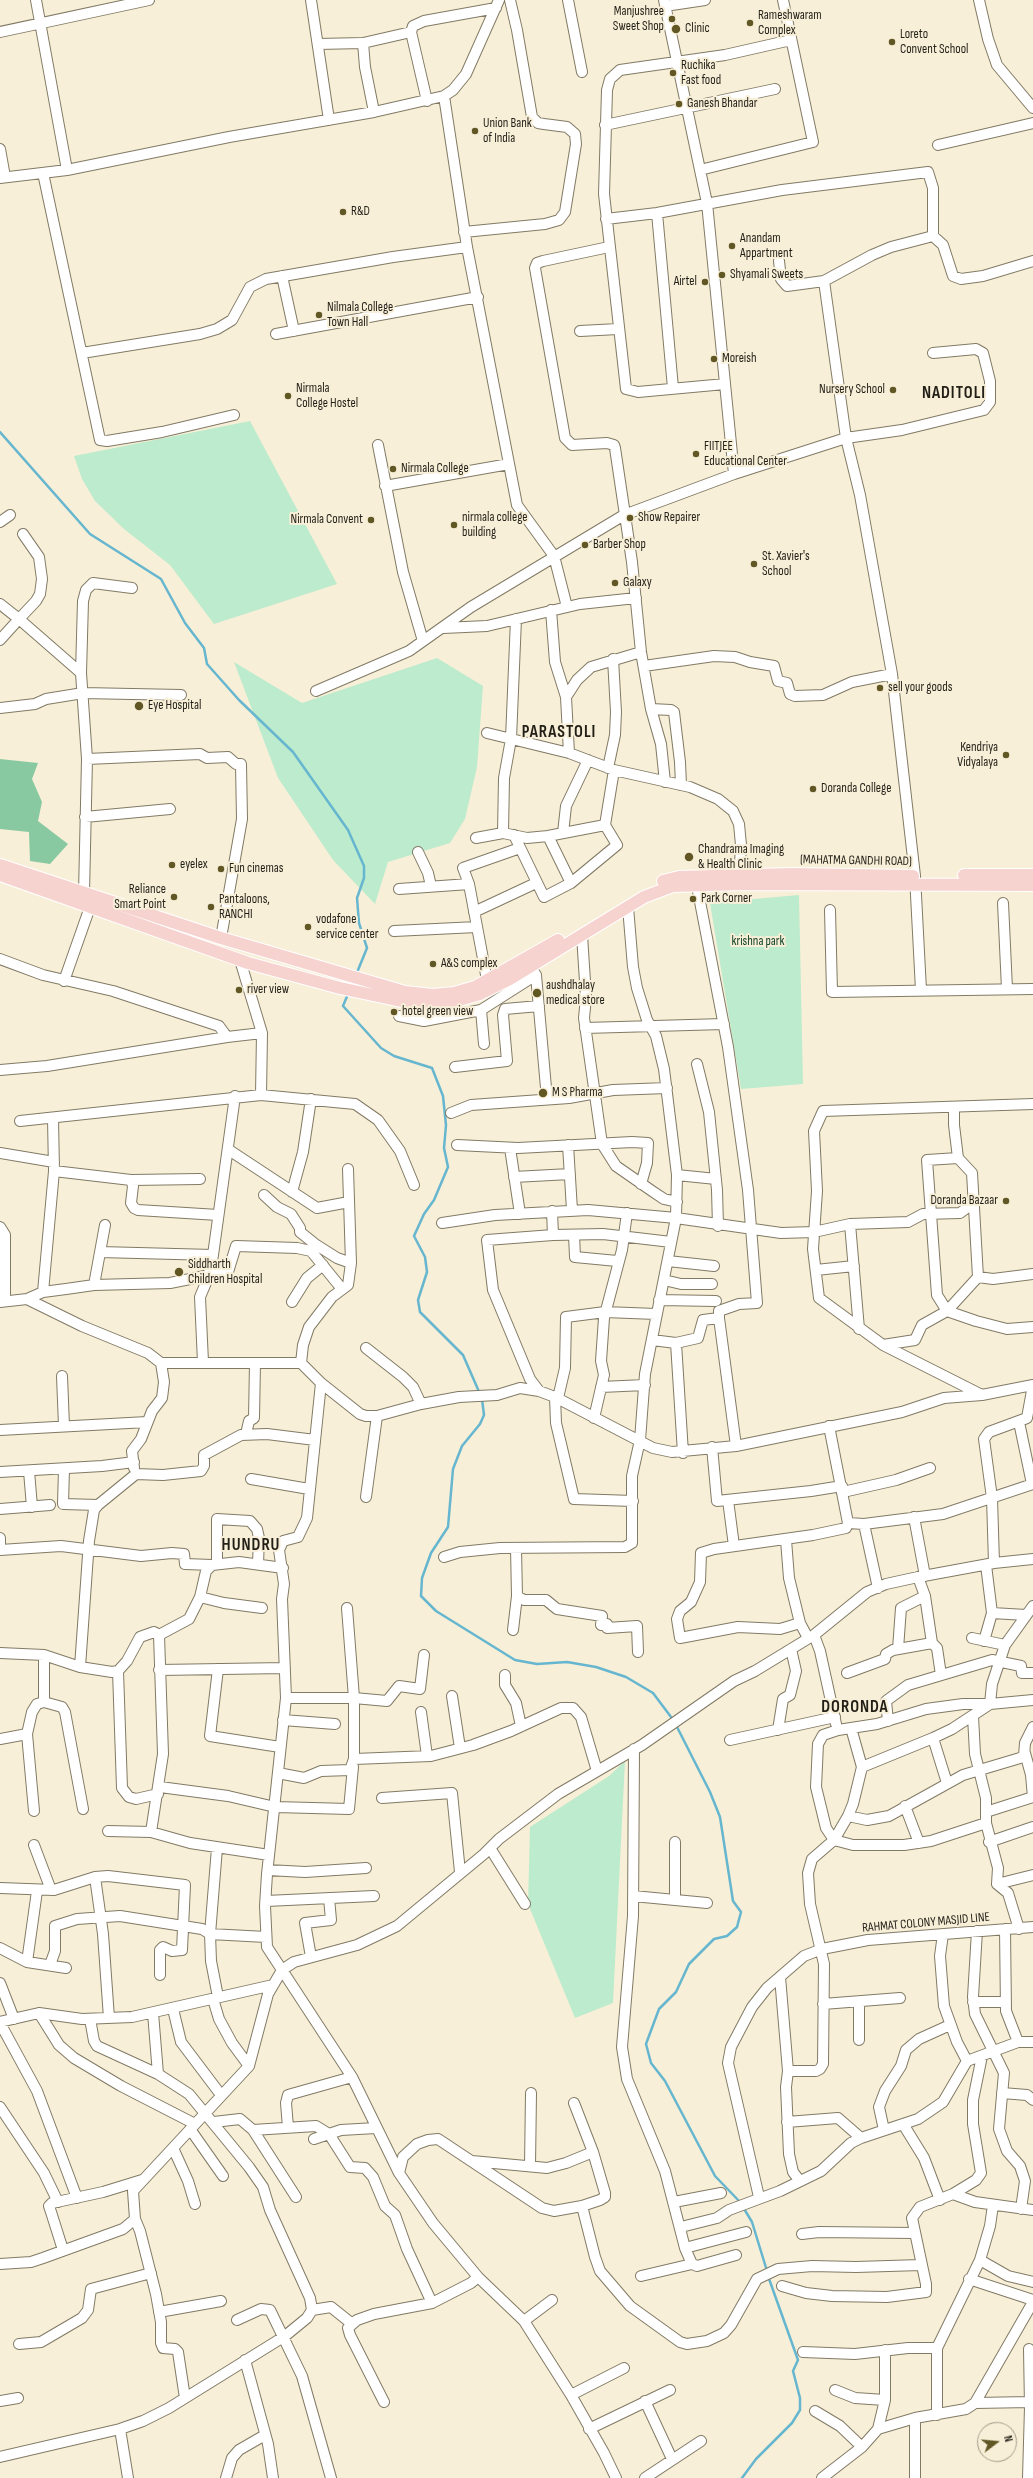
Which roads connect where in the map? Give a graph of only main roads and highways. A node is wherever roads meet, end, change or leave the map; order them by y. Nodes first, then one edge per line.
1 (0, 864) edge
2 (0, 875) edge
3 (1033, 875) edge
4 (739, 880) junction
5 (915, 880) junction
6 (1033, 885) edge
7 (316, 966) junction
8 (314, 980) junction
9 (382, 992) junction

1 - 7 main road
2 - 8 main road
3 - 5 main road, (MAHATMA GANDHI ROAD)
4 - 5 main road, (MAHATMA GANDHI ROAD)
4 - 9 main road, (MAHATMA GANDHI ROAD)
4 - 9 main road
5 - 6 main road
7 - 8 main road
7 - 9 main road
8 - 9 main road

